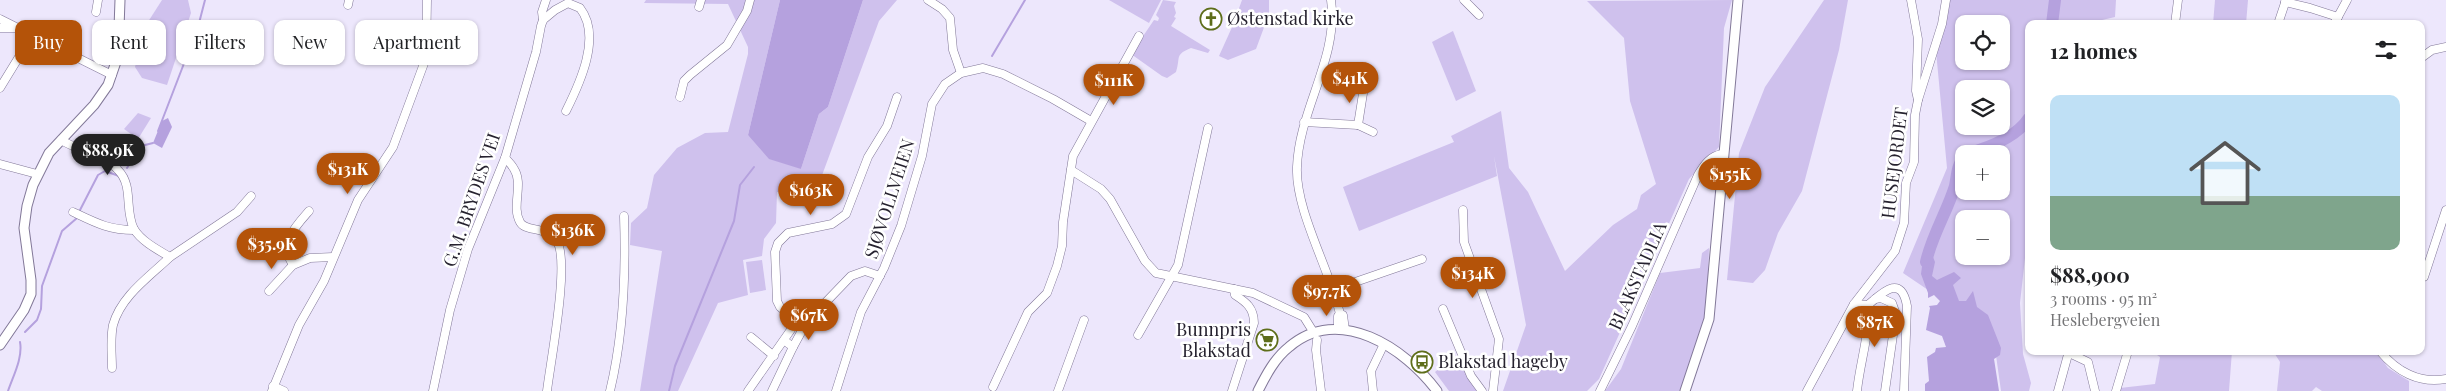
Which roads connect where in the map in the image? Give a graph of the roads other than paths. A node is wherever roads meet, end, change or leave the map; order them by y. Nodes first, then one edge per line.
1 (98, 0) edge
2 (120, 0) edge
3 (427, 0) edge
4 (546, 0) edge
5 (750, 0) edge
6 (928, 0) edge
7 (1331, 0) edge
8 (1464, 0) edge
9 (1738, 0) edge
10 (1911, 0) edge
11 (1946, 0) edge
12 (2178, 0) edge
13 (2347, 0) edge
14 (2286, 1) edge
15 (96, 12) dead end
16 (1479, 15) dead end
17 (0, 19) edge
18 (543, 20) junction
19 (2176, 20) edge
20 (2279, 20) edge
21 (2334, 20) edge
22 (2337, 20) edge
23 (15, 27) edge
24 (0, 28) edge
25 (15, 28) edge
26 (1139, 36) dead end
27 (2446, 46) edge
28 (2425, 55) edge
29 (82, 59) edge
30 (15, 63) edge
31 (961, 73) junction
32 (112, 75) junction
33 (1364, 87) dead end
34 (0, 88) edge
35 (680, 97) dead end
36 (897, 97) dead end
37 (1918, 100) junction
38 (566, 111) dead end
39 (1091, 121) junction
40 (1304, 122) junction
41 (1358, 125) junction
42 (1208, 128) dead end
43 (1373, 132) dead end
44 (61, 140) junction
45 (1722, 154) junction
46 (504, 158) junction
47 (0, 164) edge
48 (1071, 170) junction
49 (37, 174) junction
50 (251, 196) dead end
51 (1463, 210) dead end
52 (2446, 210) edge
53 (308, 211) dead end
54 (73, 212) dead end
55 (624, 216) dead end
56 (134, 230) junction
57 (333, 256) junction
58 (170, 257) junction
59 (1422, 258) dead end
60 (293, 265) junction
61 (2425, 273) edge
62 (880, 276) junction
63 (1172, 278) junction
64 (1234, 289) junction
65 (1332, 290) junction
66 (269, 291) dead end
67 (1875, 299) junction
68 (1854, 304) junction
69 (1868, 305) junction
70 (1442, 309) dead end
71 (1084, 320) dead end
72 (801, 323) junction
73 (1341, 330) junction
74 (1138, 336) dead end
75 (1316, 336) junction
76 (751, 337) dead end
77 (785, 341) junction
78 (1384, 344) junction
79 (0, 345) edge
80 (793, 347) junction
81 (2068, 355) edge
82 (2075, 355) edge
83 (2127, 355) edge
84 (2383, 355) edge
85 (771, 360) junction
86 (112, 368) dead end
87 (780, 371) junction
88 (2446, 379) edge
89 (993, 387) dead end
90 (272, 389) edge
91 (284, 391) edge
92 (433, 391) edge
93 (546, 391) edge
94 (610, 391) edge
95 (748, 391) edge
96 (772, 391) edge
97 (836, 391) edge
98 (1058, 391) edge
99 (1232, 391) edge
100 (1258, 391) edge
101 (1321, 391) edge
102 (1373, 391) edge
103 (1437, 391) edge
104 (1482, 391) edge
105 (1494, 391) edge
106 (1600, 391) edge
107 (1685, 391) edge
108 (1808, 391) edge
109 (1857, 391) edge
110 (1885, 391) edge
111 (1904, 391) edge
112 (2058, 391) edge
113 (2095, 391) edge
114 (2116, 391) edge

1 - 15 street
2 - 32 main road
3 - 57 street
4 - 18 street, G.M. BRYDES VEI
5 - 35 street
6 - 31 street
7 - 40 street
8 - 16 street
9 - 45 main road
10 - 37 street, HUSEJORDET
11 - 37 street, HUSEJORDET
12 - 19 street
13 - 22 street
14 - 20 street
14 - 21 street
17 - 23 street
18 - 38 street
18 - 46 street, G.M. BRYDES VEI
24 - 25 street
26 - 39 street
27 - 28 street
29 - 32 street
30 - 34 street
31 - 39 street, SJØVOLLVEIEN
31 - 62 street, SJØVOLLVEIEN
32 - 44 main road
33 - 41 street
36 - 72 street
37 - 68 street, HUSEJORDET
39 - 48 street
40 - 41 street
40 - 65 street
41 - 43 street
42 - 63 street
44 - 49 main road
44 - 56 street
45 - 106 street, BLAKSTADLIA
45 - 107 main road
46 - 92 street, G.M. BRYDES VEI
46 - 93 street
47 - 49 street
48 - 63 street
48 - 89 street
49 - 79 main road
50 - 58 street
51 - 105 street
52 - 61 street
53 - 60 street
54 - 56 street
55 - 94 street
56 - 58 street
57 - 60 street
57 - 90 street
58 - 86 street
59 - 65 street
60 - 66 street
62 - 72 street
62 - 97 street, SJØVOLLVEIEN
63 - 64 street
63 - 74 street
64 - 75 street
64 - 99 street
65 - 73 street
67 - 69 street
67 - 110 street
67 - 111 street
68 - 69 street
68 - 108 street, HUSEJORDET
69 - 109 street
70 - 104 street
71 - 98 street
72 - 77 street
72 - 80 street
73 - 75 main road
73 - 78 main road
75 - 100 main road
75 - 101 street
76 - 85 street
77 - 80 street
77 - 85 street
78 - 102 street
78 - 103 main road
80 - 87 street
81 - 112 street
82 - 113 street
83 - 114 street
84 - 88 street
85 - 87 street
85 - 95 street
87 - 96 street
90 - 91 street

